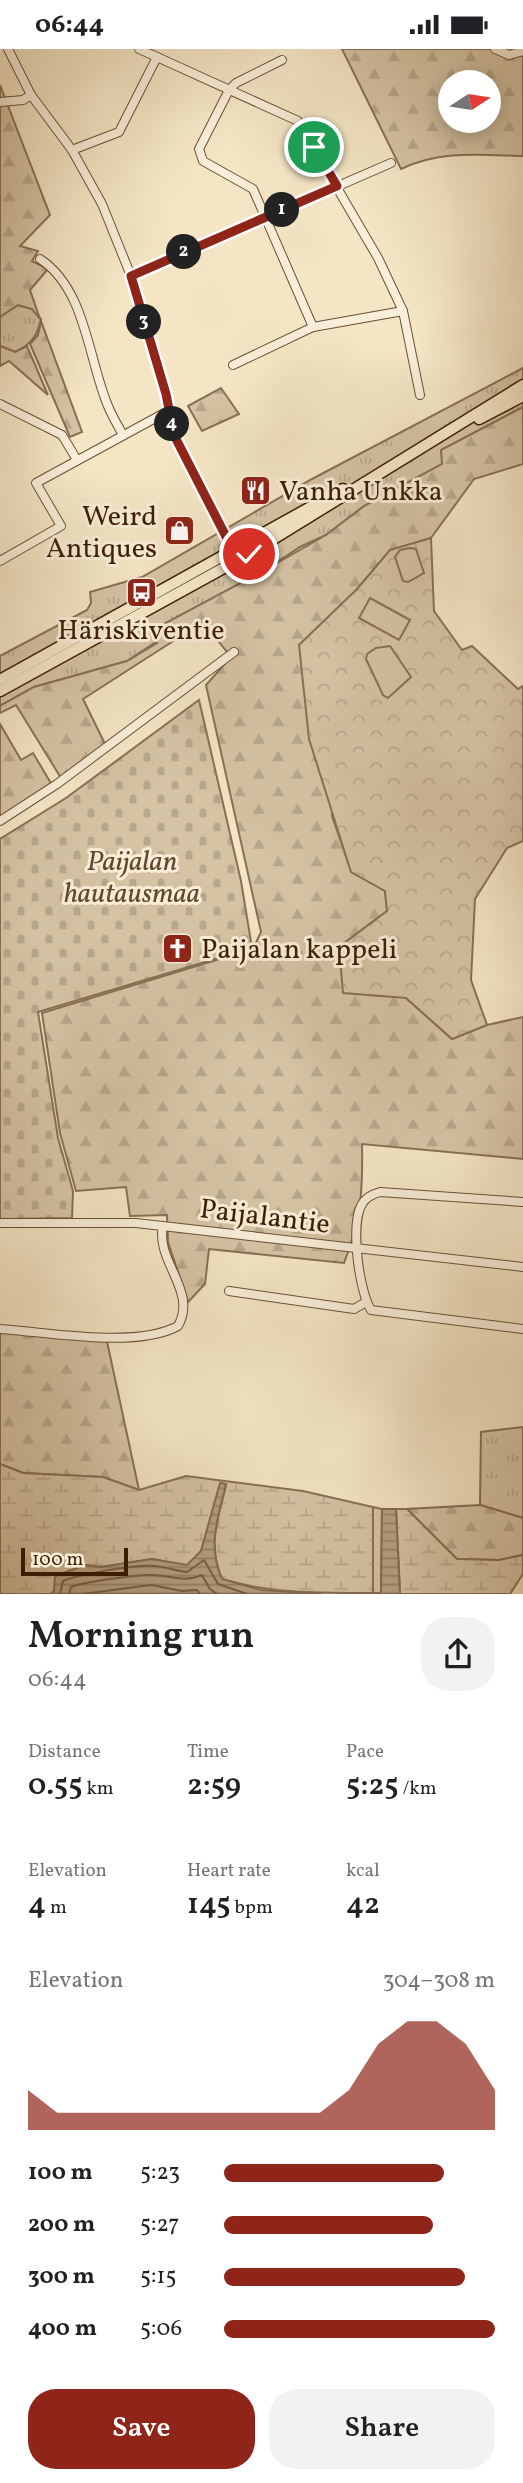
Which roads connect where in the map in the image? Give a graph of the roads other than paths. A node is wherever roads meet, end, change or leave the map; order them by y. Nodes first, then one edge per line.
1 (8, 49) edge
2 (139, 49) edge
3 (495, 49) edge
4 (523, 51) edge
5 (157, 57) junction
6 (282, 60) dead end
7 (229, 90) junction
8 (31, 95) junction
9 (0, 101) edge
10 (72, 150) junction
11 (391, 163) dead end
12 (337, 186) junction
13 (265, 217) junction
14 (40, 259) dead end
15 (131, 276) junction
16 (403, 311) junction
17 (313, 327) junction
18 (233, 365) dead end
19 (523, 385) edge
20 (420, 395) dead end
21 (523, 396) edge
22 (0, 404) edge
23 (170, 410) junction
24 (123, 435) junction
25 (438, 438) junction
26 (77, 460) junction
27 (235, 555) junction
28 (0, 561) edge
29 (234, 652) dead end
30 (0, 680) edge
31 (0, 691) edge
32 (0, 821) edge
33 (523, 1202) edge
34 (0, 1223) edge
35 (163, 1226) junction
36 (358, 1249) junction
37 (523, 1267) edge
38 (229, 1291) dead end
39 (366, 1302) junction
40 (0, 1329) edge
41 (523, 1329) edge

1 - 8 street
2 - 5 street
3 - 4 street
5 - 7 street
5 - 10 street
6 - 7 street
7 - 12 street
7 - 13 street
8 - 9 street
8 - 10 street
10 - 15 street
11 - 12 street
12 - 13 street
12 - 16 street
13 - 15 street
13 - 17 street
14 - 24 street
15 - 23 street
16 - 17 street
16 - 20 street
17 - 18 street
19 - 25 main road
21 - 25 main road
22 - 26 street
23 - 24 street
23 - 27 street
24 - 26 street
25 - 27 main road
26 - 28 street
27 - 30 main road
27 - 31 main road
29 - 32 street
33 - 36 street
34 - 35 street, Paijalantie
35 - 36 street, Paijalantie
35 - 40 street
36 - 37 street, Paijalantie
36 - 39 street
38 - 39 street
39 - 41 street

